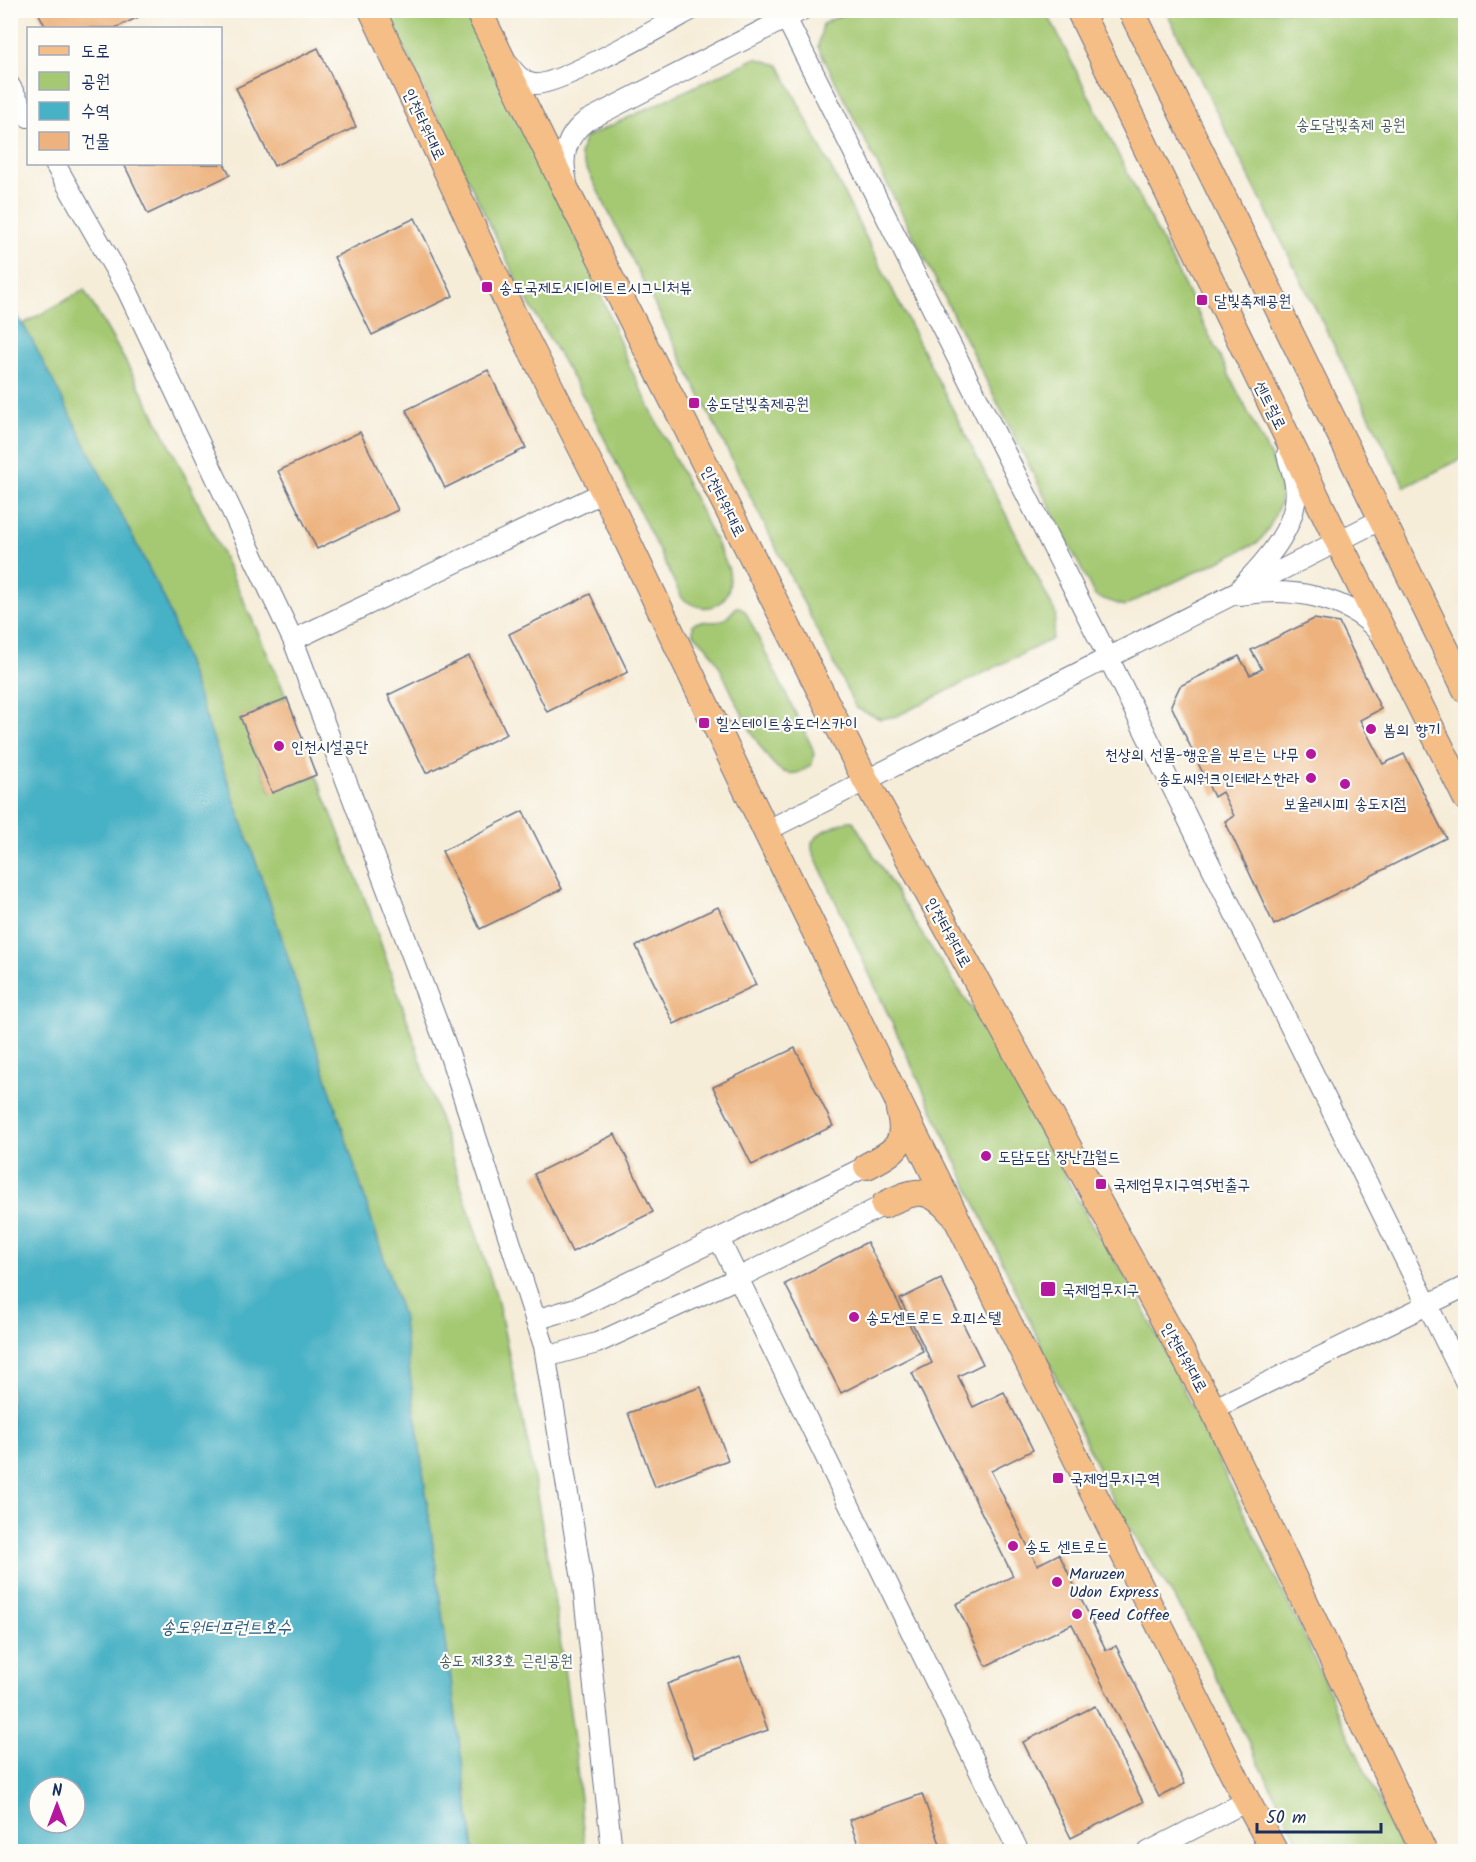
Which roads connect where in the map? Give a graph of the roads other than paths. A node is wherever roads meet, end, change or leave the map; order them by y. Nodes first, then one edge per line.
1 (372, 10) edge
2 (478, 10) edge
3 (691, 10) edge
4 (1078, 10) edge
5 (1131, 10) edge
6 (790, 13) edge
7 (501, 55) junction
8 (10, 86) edge
9 (27, 115) edge
10 (56, 165) edge
11 (572, 200) junction
12 (1272, 408) junction
13 (604, 492) junction
14 (1382, 519) junction
15 (1338, 542) junction
16 (1220, 601) junction
17 (293, 640) junction
18 (1391, 650) junction
19 (1108, 657) junction
20 (1466, 690) edge
21 (865, 779) junction
22 (1466, 798) edge
23 (766, 831) junction
24 (895, 1095) junction
25 (867, 1166) joint
26 (884, 1205) joint
27 (956, 1218) junction
28 (719, 1239) junction
29 (738, 1278) junction
30 (1466, 1286) edge
31 (1427, 1305) junction
32 (535, 1320) junction
33 (546, 1357) junction
34 (1466, 1383) edge
35 (1213, 1409) junction
36 (1247, 1801) junction
37 (612, 1851) edge
38 (1019, 1851) edge
39 (1148, 1851) edge
40 (1275, 1851) edge
41 (1424, 1851) edge

1 - 13 main road, 인천타워대로
2 - 7 main road, 인천타워대로
3 - 7 street
4 - 12 main road, 센트럴로
5 - 14 main road
6 - 11 street
6 - 19 street
7 - 11 main road, 인천타워대로
8 - 9 street
10 - 17 street
11 - 21 main road, 인천타워대로
12 - 15 main road, 센트럴로
12 - 16 street
13 - 17 street
13 - 23 main road, 인천타워대로
14 - 15 street
14 - 20 main road
15 - 16 street
15 - 18 main road, 센트럴로
16 - 18 street
16 - 19 street
17 - 32 street
18 - 22 main road, 센트럴로
19 - 21 street
19 - 31 street
21 - 23 street
21 - 35 main road, 인천타워대로
23 - 24 main road, 인천타워대로
24 - 25 main road
24 - 27 main road, 인천타워대로
25 - 28 street
26 - 27 main road
26 - 29 street
27 - 36 main road, 인천타워대로
28 - 29 street
28 - 32 street
29 - 33 street
29 - 38 street
30 - 31 street
31 - 34 street
31 - 35 street
32 - 33 street
33 - 37 street
35 - 41 main road, 인천타워대로
36 - 39 street
36 - 40 main road, 인천타워대로

